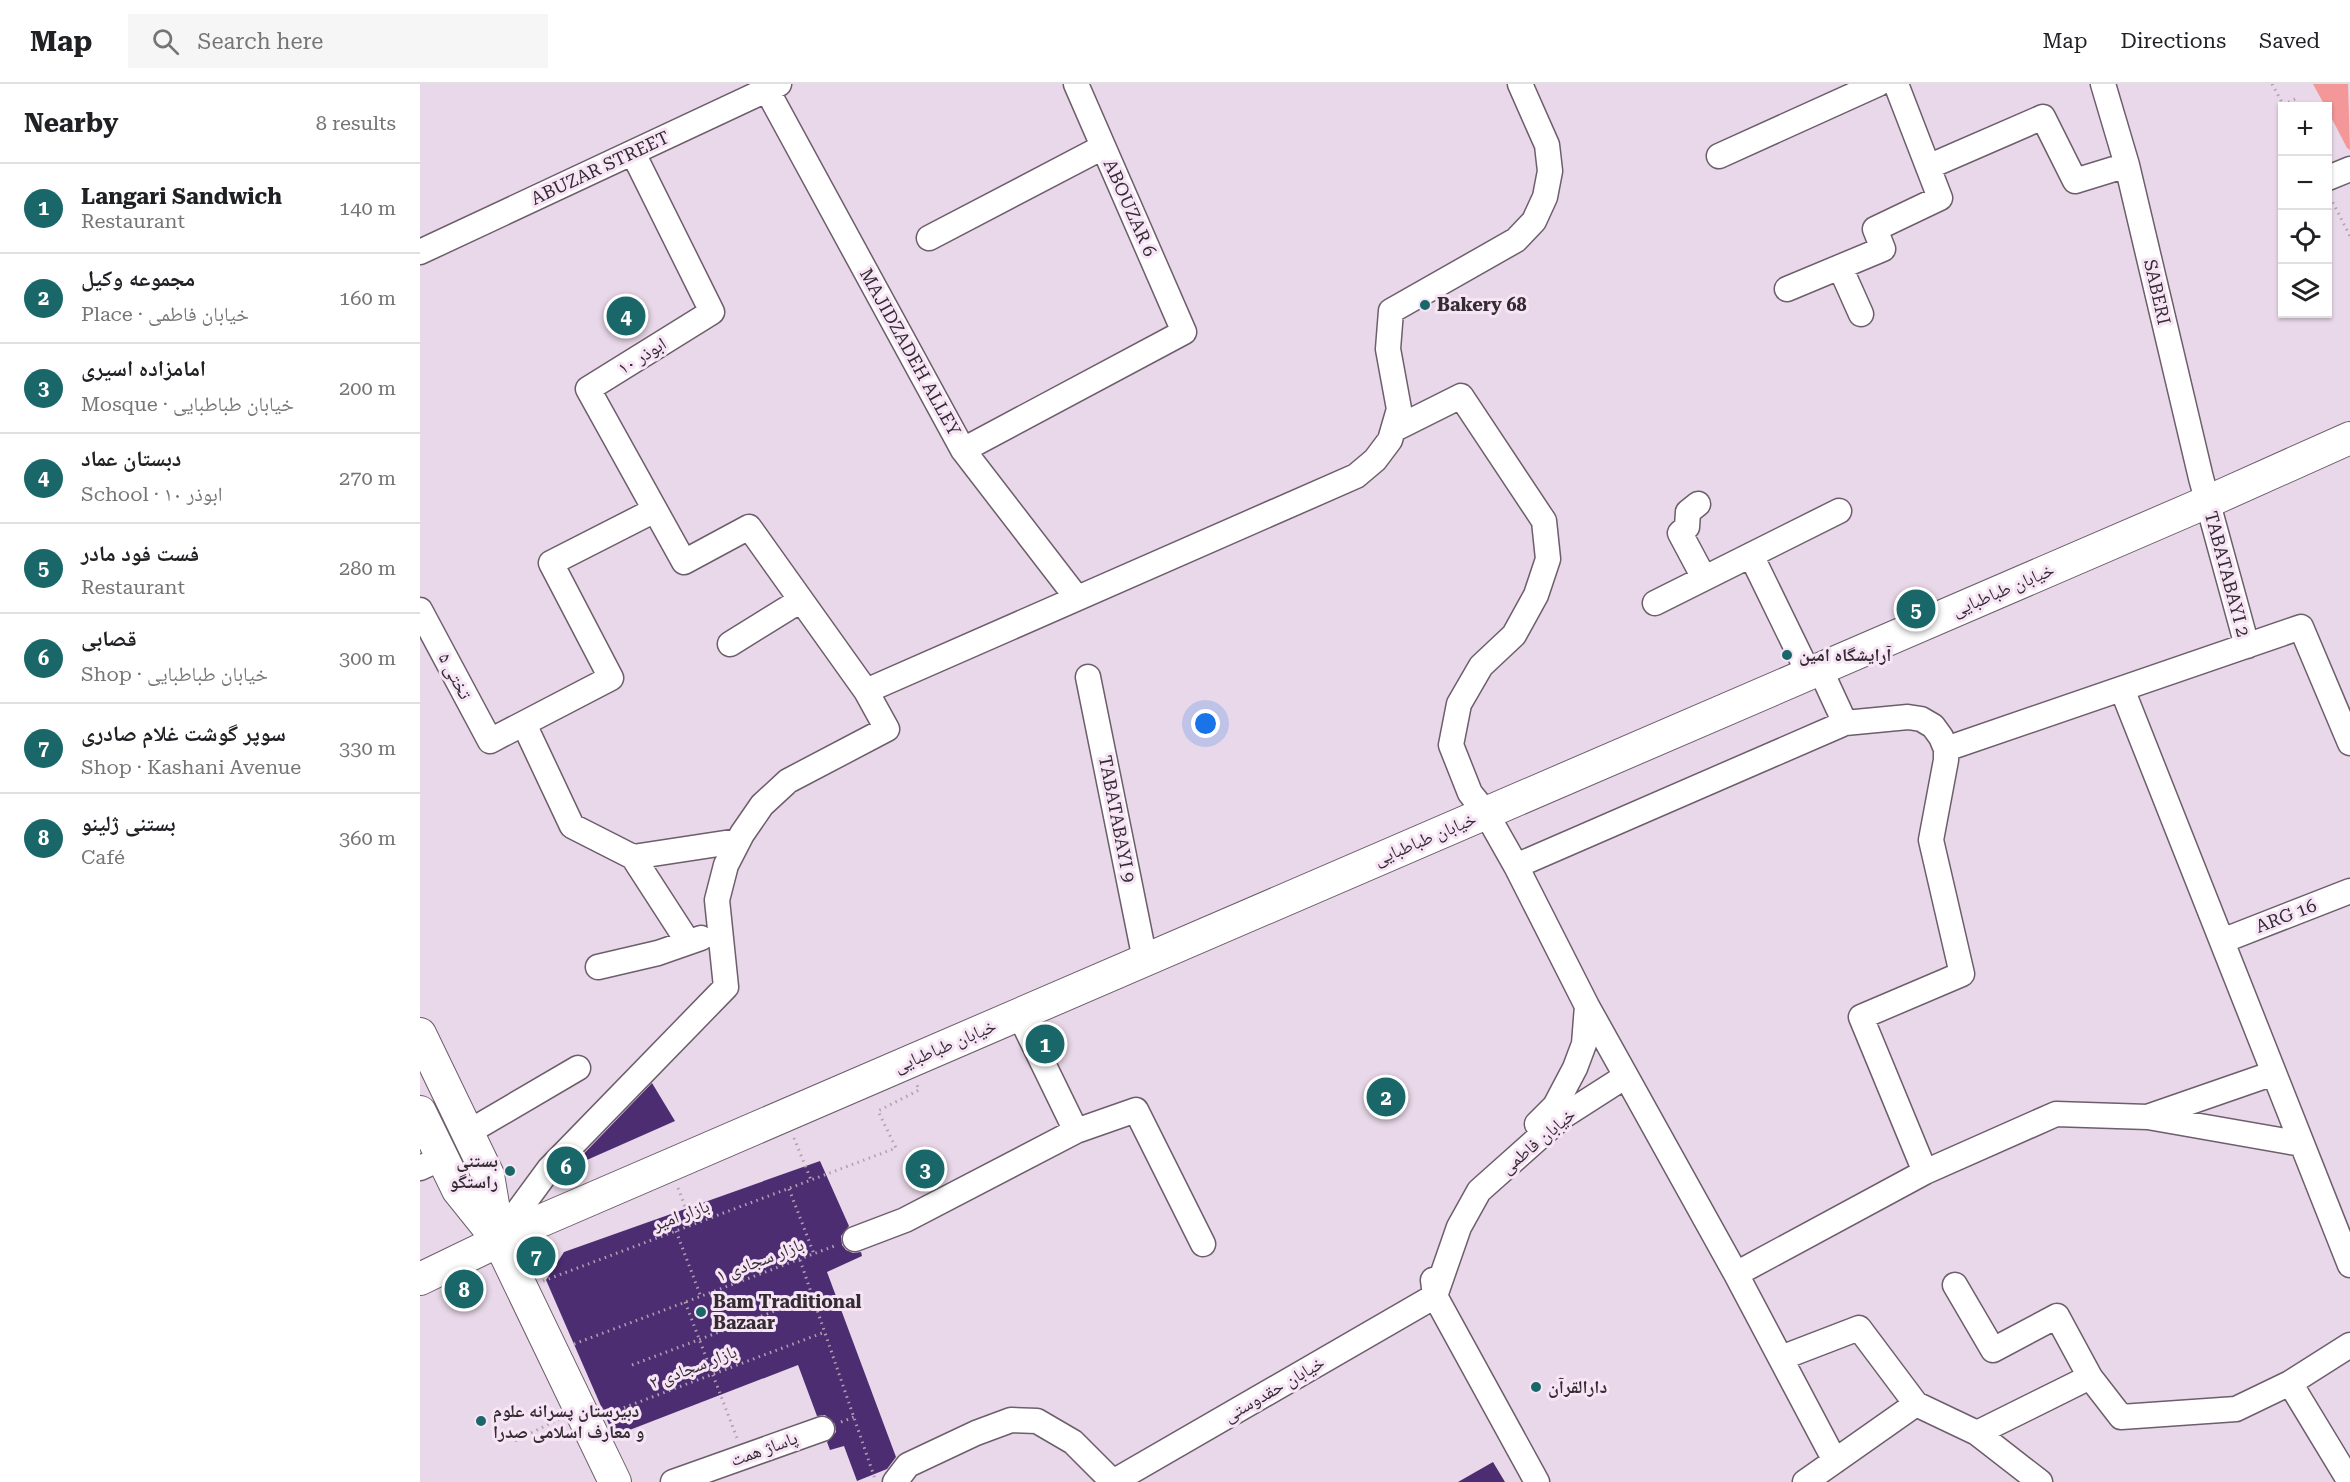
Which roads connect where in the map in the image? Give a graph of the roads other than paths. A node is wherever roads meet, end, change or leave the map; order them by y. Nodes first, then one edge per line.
1 (1076, 84) edge
2 (1520, 84) edge
3 (1878, 84) edge
4 (1896, 84) edge
5 (2103, 84) edge
6 (773, 87) edge
7 (1103, 147) junction
8 (633, 153) junction
9 (1719, 156) dead end
10 (2127, 165) junction
11 (1928, 167) junction
12 (2350, 169) edge
13 (2332, 176) edge
14 (929, 238) dead end
15 (420, 252) edge
16 (1840, 267) junction
17 (1787, 289) dead end
18 (1861, 314) dead end
19 (1395, 429) junction
20 (2350, 438) edge
21 (963, 450) junction
22 (2207, 502) junction
23 (1698, 504) dead end
24 (655, 510) junction
25 (1839, 511) dead end
26 (1751, 555) junction
27 (1704, 578) junction
28 (1077, 598) junction
29 (801, 600) junction
30 (1655, 603) dead end
31 (420, 610) edge
32 (730, 644) dead end
33 (2247, 646) junction
34 (1815, 671) junction
35 (1088, 677) dead end
36 (2122, 689) junction
37 (866, 691) junction
38 (1845, 723) junction
39 (524, 724) junction
40 (2350, 743) edge
41 (1946, 749) junction
42 (1486, 813) junction
43 (738, 841) junction
44 (633, 857) junction
45 (1516, 866) junction
46 (2350, 891) edge
47 (720, 931) junction
48 (2222, 940) junction
49 (688, 942) junction
50 (1145, 960) junction
51 (598, 967) dead end
52 (1587, 1005) junction
53 (1019, 1014) junction
54 (420, 1034) edge
55 (578, 1068) dead end
56 (2274, 1073) junction
57 (1626, 1076) junction
58 (420, 1112) edge
59 (2148, 1117) junction
60 (1076, 1131) junction
61 (467, 1133) junction
62 (2302, 1144) junction
63 (431, 1163) edge
64 (1925, 1172) junction
65 (855, 1239) road end
66 (499, 1241) junction
67 (1203, 1244) dead end
68 (2350, 1265) edge
69 (1736, 1274) junction
70 (420, 1279) edge
71 (1956, 1285) dead end
72 (1435, 1296) junction
73 (2350, 1345) edge
74 (1781, 1358) junction
75 (2090, 1377) junction
76 (2290, 1383) junction
77 (1916, 1404) junction
78 (822, 1429) dead end
79 (1977, 1433) junction
80 (1835, 1461) junction
81 (884, 1478) edge
82 (615, 1482) edge
83 (673, 1482) edge
84 (1113, 1482) edge
85 (1537, 1482) edge
86 (1806, 1482) edge
87 (2040, 1482) edge
88 (2349, 1482) edge

1 - 7 street, ABOUZAR 6
2 - 19 street
3 - 9 street
4 - 11 street
5 - 10 street, SABERI
6 - 8 street, ABUZAR STREET
6 - 21 street, MAJIDZADEH ALLEY
7 - 14 street
7 - 21 street, ABOUZAR 6
8 - 15 street, ABUZAR STREET
8 - 24 street, ابوذر ۱۰
10 - 11 street
10 - 22 street, SABERI
11 - 16 street
12 - 13 street
16 - 17 street
16 - 18 street
19 - 28 street
19 - 42 street
20 - 22 main road, خیابان طباطبایی
21 - 28 street, MAJIDZADEH ALLEY
22 - 33 street, TABATABAYI 2
22 - 34 main road, خیابان طباطبایی
23 - 27 street
24 - 29 street, ابوذر ۱۰
24 - 39 street
25 - 26 street
26 - 27 street
26 - 34 street
27 - 30 street
28 - 37 street
29 - 32 street
29 - 37 street
31 - 39 street, تختی ۵
33 - 36 street
33 - 40 street
34 - 38 street
34 - 42 main road, خیابان طباطبایی
35 - 50 street, TABATABAYI 9
36 - 41 street
36 - 48 street
37 - 43 street
38 - 41 street
38 - 45 street
39 - 44 street
41 - 64 street
42 - 45 street
42 - 50 main road, خیابان طباطبایی
43 - 44 street
43 - 47 street
44 - 49 street
45 - 52 street
46 - 48 street, ARG 16
47 - 49 street
47 - 66 street
48 - 56 street
49 - 51 street
50 - 53 main road, خیابان طباطبایی
52 - 57 street
52 - 72 street, خیابان فاطمی
53 - 60 street
53 - 66 main road, خیابان طباطبایی
54 - 61 main road
55 - 61 street
56 - 59 street
56 - 62 street
57 - 69 street
57 - 72 street, خیابان فاطمی
58 - 63 main road
59 - 62 street
59 - 64 street
60 - 65 street
60 - 67 street
61 - 66 main road
62 - 68 street
63 - 66 main road
64 - 69 street
66 - 70 main road, خیابان طباطبایی
66 - 82 main road
69 - 74 street
71 - 75 street
72 - 84 street, خیابان حقدوستی
72 - 85 street, خیابان فاطمی
73 - 76 street
74 - 77 street
74 - 80 street
75 - 76 street
75 - 79 street
76 - 88 street
77 - 79 street
77 - 80 street
78 - 83 street, پاساژ همت
79 - 87 street
80 - 86 street
81 - 84 street

